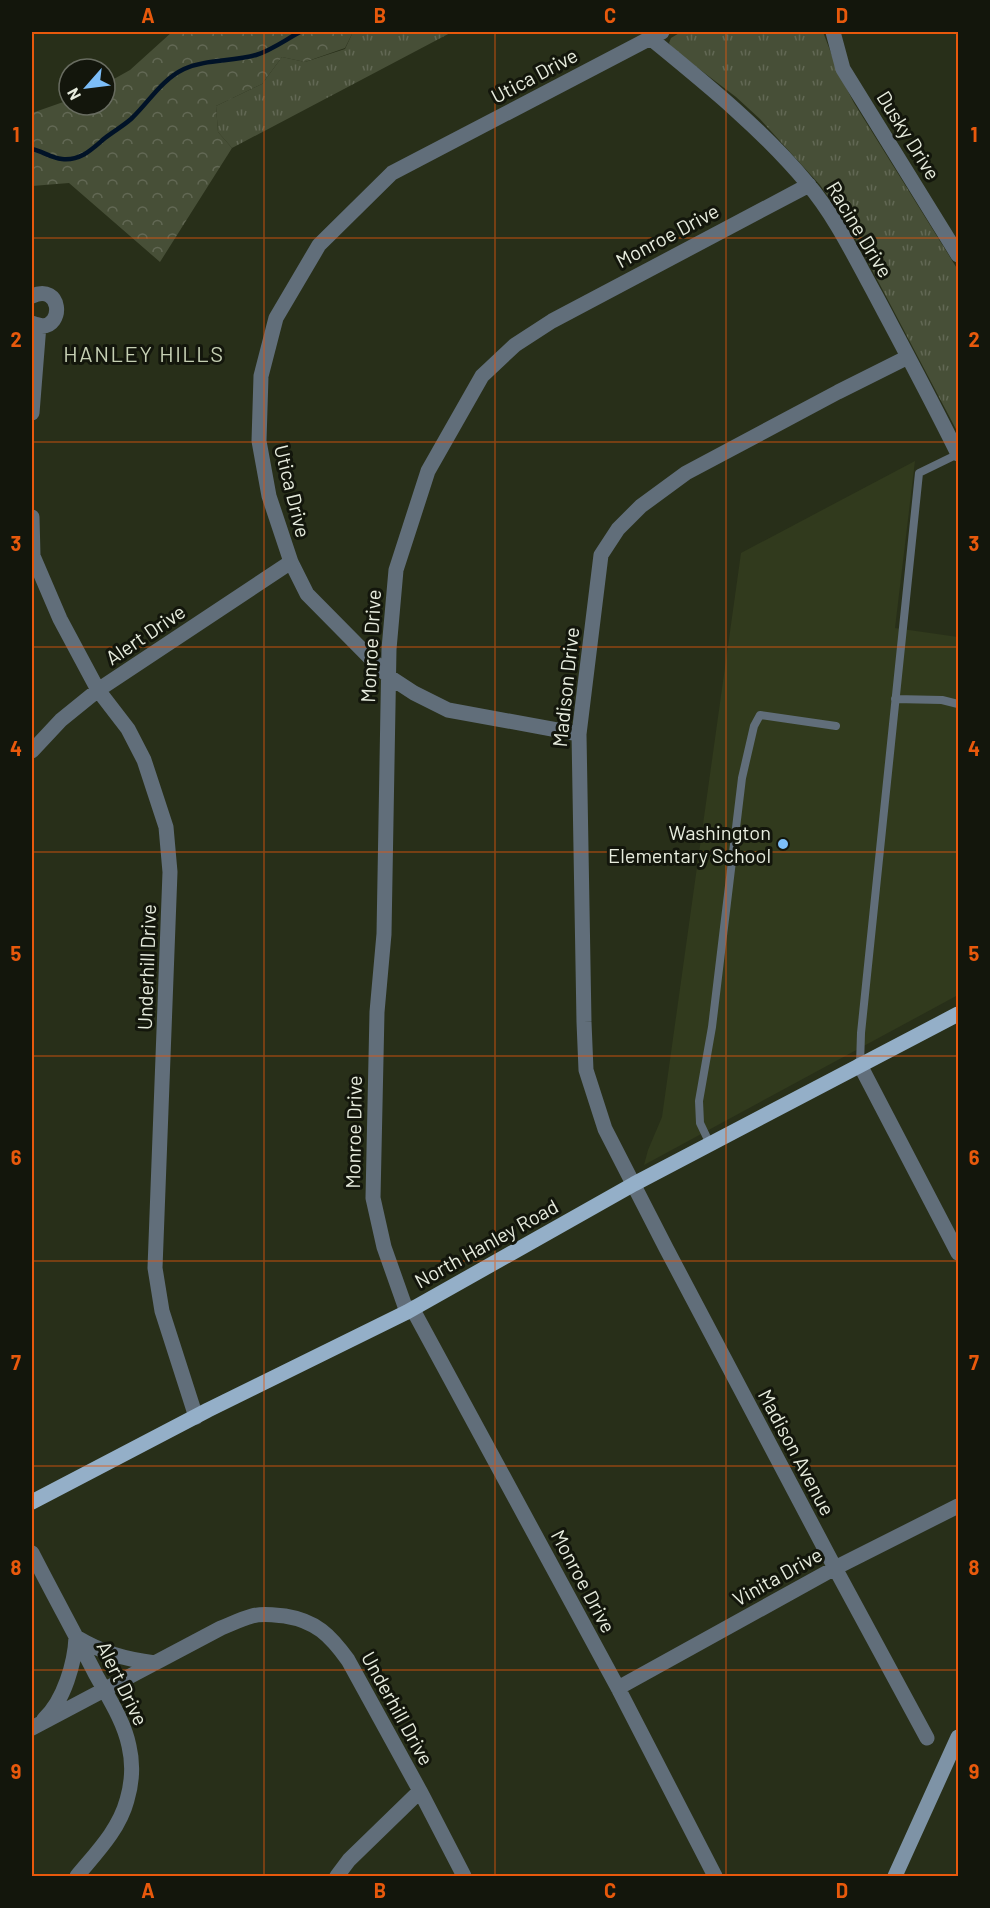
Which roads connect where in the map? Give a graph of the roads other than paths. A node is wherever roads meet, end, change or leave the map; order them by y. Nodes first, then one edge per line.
1 (833, 32) edge
2 (656, 35) edge
3 (809, 184) junction
4 (958, 255) edge
5 (32, 296) edge
6 (35, 324) edge
7 (908, 357) junction
8 (32, 413) edge
9 (958, 454) edge
10 (32, 517) edge
11 (32, 546) edge
12 (291, 562) junction
13 (388, 676) junction
14 (98, 690) junction
15 (896, 699) junction
16 (958, 704) edge
17 (836, 726) dead end
18 (579, 734) junction
19 (32, 751) edge
20 (958, 1014) edge
21 (860, 1065) junction
22 (710, 1144) junction
23 (634, 1184) junction
24 (958, 1253) edge
25 (410, 1310) junction
26 (196, 1417) junction
27 (32, 1502) edge
28 (958, 1506) edge
29 (32, 1553) edge
30 (835, 1568) junction
31 (76, 1637) junction
32 (155, 1663) junction
33 (618, 1688) junction
34 (104, 1690) junction
35 (35, 1726) edge
36 (958, 1737) edge
37 (927, 1738) dead end
38 (420, 1791) junction
39 (77, 1876) edge
40 (338, 1876) edge
41 (464, 1876) edge
42 (715, 1876) edge
43 (895, 1876) edge

1 - 4 street, Dusky Drive
2 - 3 street, Racine Drive
2 - 12 street, Utica Drive
3 - 7 street, Racine Drive
3 - 13 street, Monroe Drive
5 - 6 street
6 - 8 street
7 - 9 street, Racine Drive
7 - 18 street, Madison Drive
9 - 15 lane
10 - 11 street, Underhill Drive
11 - 14 street, Underhill Drive
12 - 13 street, Utica Drive
12 - 14 street, Alert Drive
13 - 18 street, Utica Drive
13 - 25 street, Monroe Drive
14 - 19 street, Alert Drive
14 - 26 street, Underhill Drive
15 - 16 lane
15 - 21 lane
17 - 22 lane
18 - 23 street, Madison Drive
20 - 21 main road, North Hanley Road
21 - 22 main road, North Hanley Road
21 - 24 street
22 - 23 main road, North Hanley Road
23 - 25 main road, North Hanley Road
23 - 30 street, Madison Avenue
25 - 26 main road, North Hanley Road
25 - 33 street, Monroe Drive
26 - 27 main road, North Hanley Road
28 - 30 street, Vinita Drive
29 - 31 street, Alert Drive
30 - 33 street, Vinita Drive
30 - 37 street, Madison Avenue
31 - 32 street, Alert Drive
31 - 34 street, Alert Drive
31 - 35 street, Alert Drive
32 - 34 street
32 - 38 street, Underhill Drive
33 - 42 street, Monroe Drive
34 - 35 street
34 - 39 street, Alert Drive
36 - 43 main road
38 - 40 street
38 - 41 street, Underhill Drive

